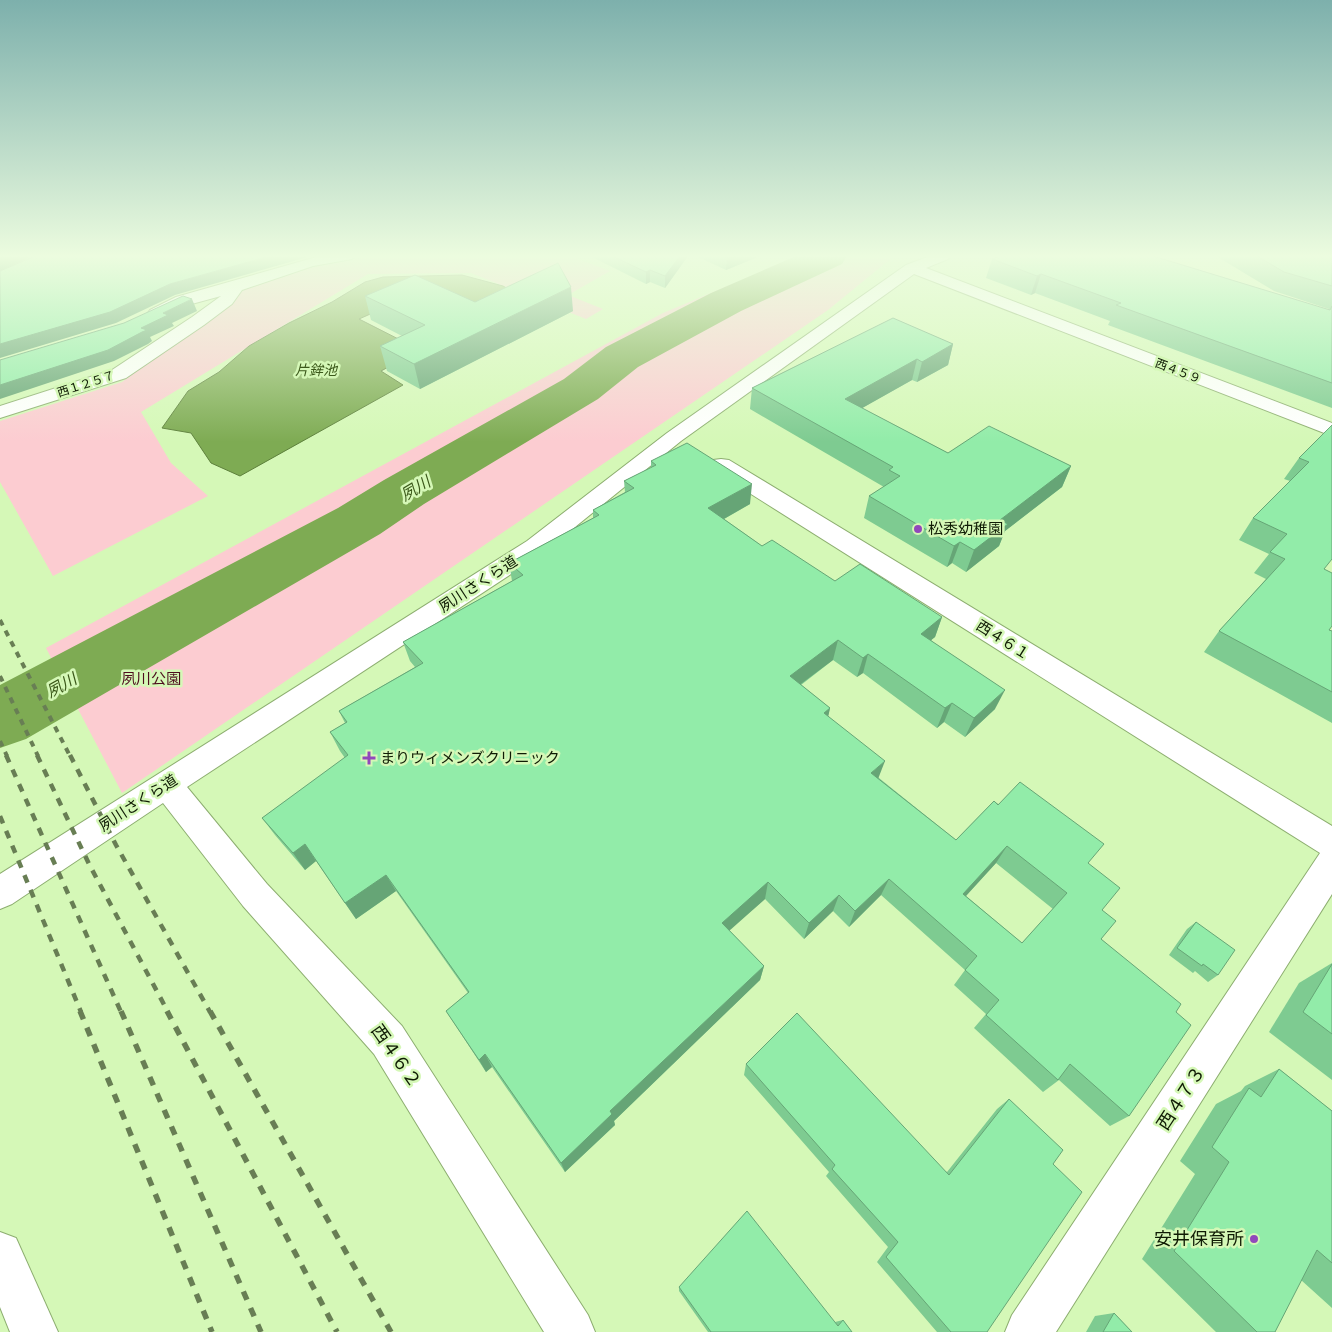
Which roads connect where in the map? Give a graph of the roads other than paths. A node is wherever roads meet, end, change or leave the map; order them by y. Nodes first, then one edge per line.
1 (146, 318) edge
2 (202, 318) edge
3 (841, 318) edge
4 (1042, 318) edge
5 (140, 321) edge
6 (0, 412) edge
7 (1332, 430) edge
8 (674, 437) junction
9 (166, 784) junction
10 (1332, 843) edge
11 (1332, 864) edge
12 (0, 893) edge
13 (0, 1254) edge
14 (34, 1332) edge
15 (571, 1332) edge
16 (1030, 1332) edge

1 - 5 street
2 - 6 street, 西１２５７
3 - 8 street, 夙川さくら道
4 - 7 street, 西４５９
8 - 9 street, 夙川さくら道
8 - 10 street, 西４６１
9 - 12 street, 夙川さくら道
9 - 15 street, 西４６２
11 - 16 street, 西４７３
13 - 14 street

